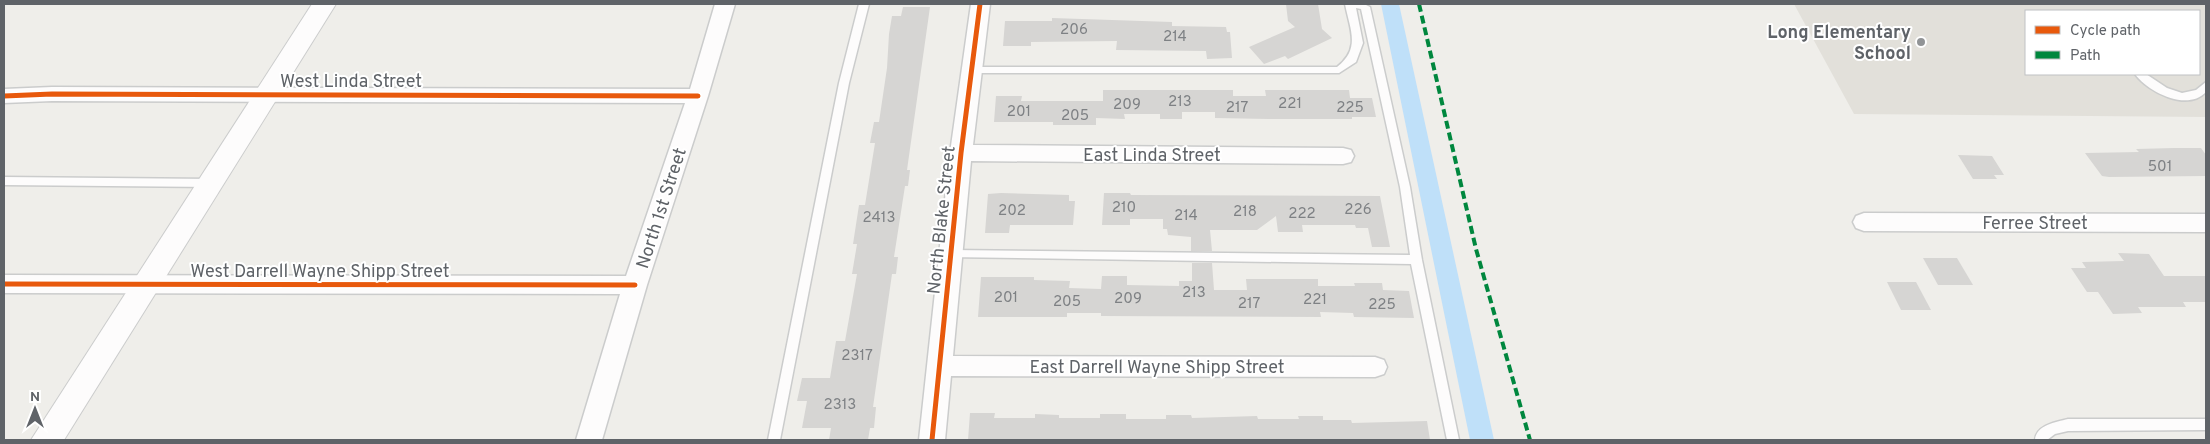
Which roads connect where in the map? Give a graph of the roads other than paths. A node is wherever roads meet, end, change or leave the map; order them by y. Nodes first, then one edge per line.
1 (324, 4) edge
2 (725, 4) edge
3 (864, 4) edge
4 (980, 4) edge
5 (1350, 4) edge
6 (971, 70) junction
7 (2141, 75) edge
8 (2206, 86) edge
9 (268, 94) junction
10 (4, 96) edge
11 (698, 96) junction
12 (961, 153) junction
13 (1343, 156) dead end
14 (4, 181) edge
15 (212, 183) junction
16 (1864, 222) dead end
17 (2206, 223) edge
18 (951, 254) junction
19 (1416, 260) junction
20 (4, 284) edge
21 (148, 285) junction
22 (635, 285) junction
23 (940, 366) junction
24 (1375, 367) dead end
25 (2206, 425) edge
26 (47, 440) edge
27 (589, 440) edge
28 (774, 440) edge
29 (932, 440) edge
30 (1453, 440) edge
31 (2041, 440) edge

1 - 9 street
2 - 11 street, North 1st Street
3 - 28 lane
4 - 6 street, North Blake Street
5 - 6 lane
5 - 19 lane
6 - 12 street, North Blake Street
7 - 8 lane
9 - 10 street, West Linda Street
9 - 11 street, West Linda Street
9 - 15 street
11 - 22 street, North 1st Street
12 - 13 street, East Linda Street
12 - 18 street, North Blake Street
14 - 15 lane
15 - 21 street
16 - 17 street, Ferree Street
18 - 19 lane
18 - 23 street, North Blake Street
19 - 30 lane
20 - 21 street, West Darrell Wayne Shipp Street
21 - 22 street, West Darrell Wayne Shipp Street
21 - 26 street
22 - 27 street, North 1st Street
23 - 24 street, East Darrell Wayne Shipp Street
23 - 29 street, North Blake Street
25 - 31 lane

